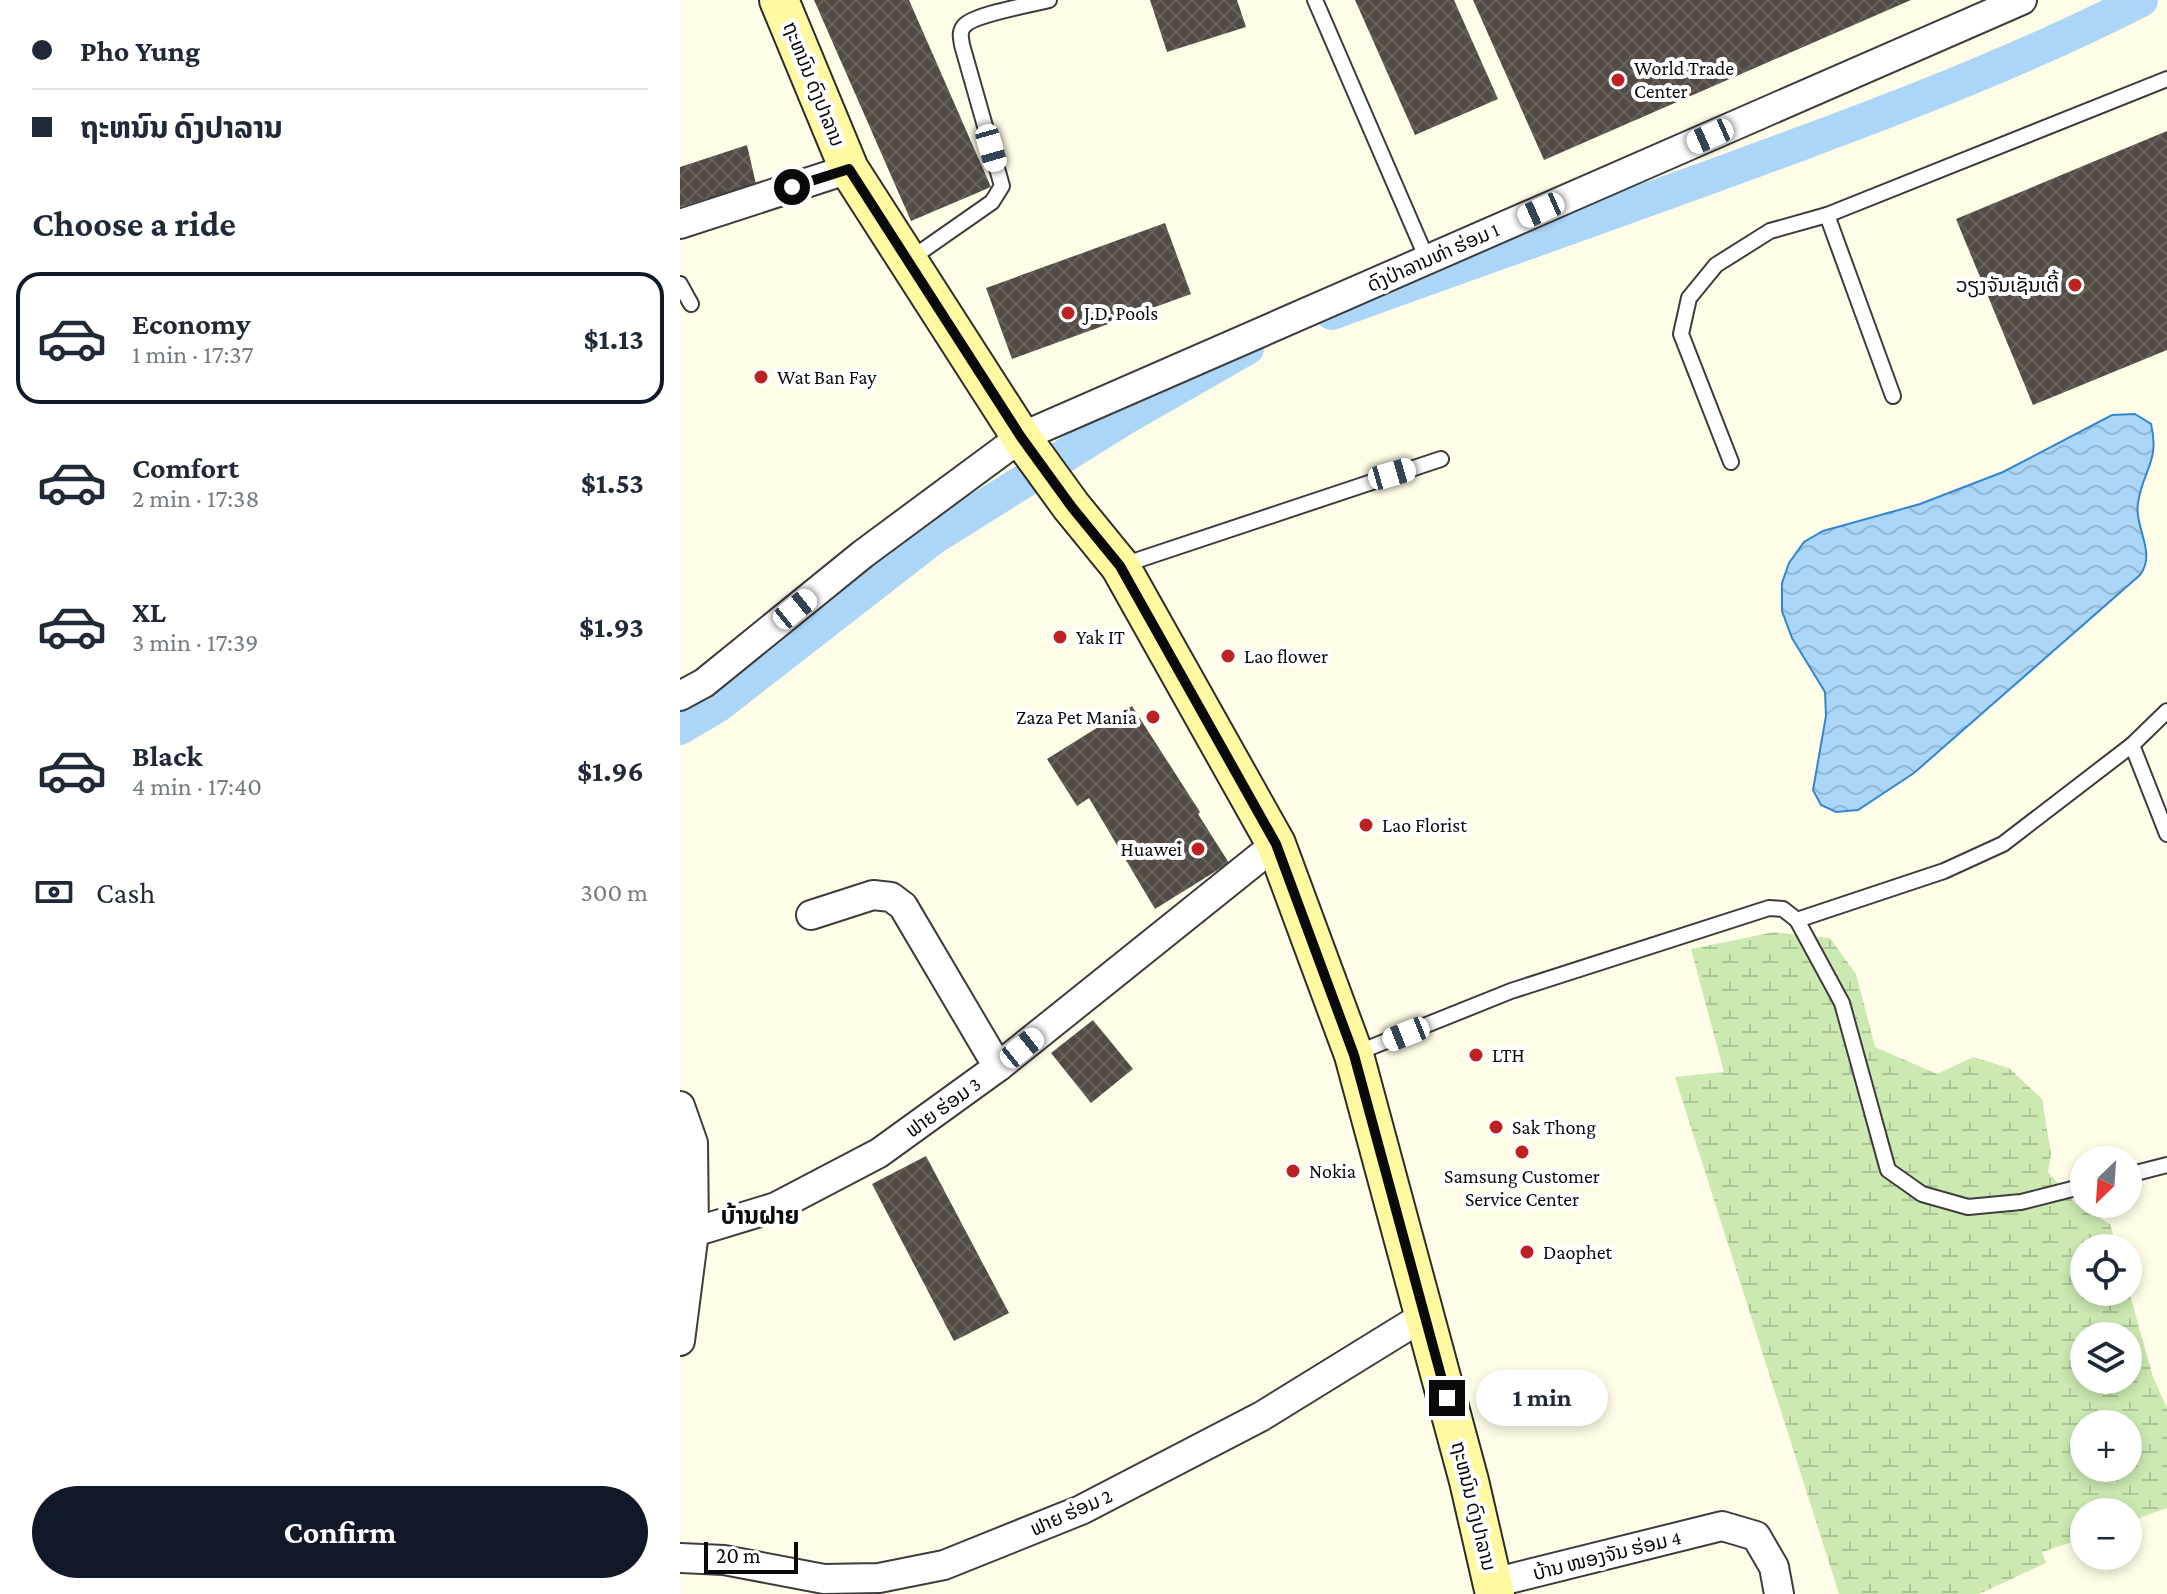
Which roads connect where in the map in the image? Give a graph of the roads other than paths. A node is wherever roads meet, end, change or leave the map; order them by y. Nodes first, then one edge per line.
1 (779, 0) edge
2 (1049, 0) edge
3 (1315, 0) edge
4 (2022, 0) edge
5 (2167, 79) edge
6 (849, 169) junction
7 (1827, 215) junction
8 (680, 224) edge
9 (1427, 259) junction
10 (907, 262) junction
11 (680, 284) edge
12 (691, 304) dead end
13 (1893, 396) dead end
14 (1030, 451) junction
15 (1441, 459) dead end
16 (1731, 462) dead end
17 (1120, 566) junction
18 (680, 696) edge
19 (2167, 711) edge
20 (2132, 745) junction
21 (2167, 834) edge
22 (1276, 844) junction
23 (811, 915) dead end
24 (1797, 920) junction
25 (1354, 1055) junction
26 (998, 1067) junction
27 (680, 1106) edge
28 (2167, 1165) edge
29 (2142, 1171) edge
30 (2070, 1190) edge
31 (687, 1232) edge
32 (1424, 1316) junction
33 (680, 1341) edge
34 (680, 1558) edge
35 (1494, 1589) edge
36 (1779, 1594) edge

1 - 6 street, ຖະຫນົນ ດົງປາລານ
2 - 10 lane
3 - 9 lane
4 - 9 street, ດົງປ່າລານທ່າ ຮ່ອມ 1
5 - 7 lane
6 - 8 street
6 - 10 street, ຖະຫນົນ ດົງປາລານ
7 - 13 lane
7 - 16 lane
9 - 14 street, ດົງປ່າລານທ່າ ຮ່ອມ 1
10 - 14 street, ຖະຫນົນ ດົງປາລານ
11 - 12 lane
14 - 17 street, ຖະຫນົນ ດົງປາລານ
14 - 18 street, ດົງປ່າລານທ່າ ຮ່ອມ 1
15 - 17 lane
17 - 22 street, ຖະຫນົນ ດົງປາລານ
19 - 20 lane
20 - 21 lane
20 - 24 lane
22 - 25 street, ຖະຫນົນ ດົງປາລານ
22 - 26 street, ຟາຍ ຮ່ອມ 3
23 - 26 street
24 - 25 lane
24 - 30 lane
25 - 32 street, ຖະຫນົນ ດົງປາລານ
26 - 31 street, ຟາຍ ຮ່ອມ 3
27 - 31 street
28 - 29 lane
31 - 33 street
32 - 34 street, ຟາຍ ຮ່ອມ 2
32 - 35 street, ຖະຫນົນ ດົງປາລານ
35 - 36 street, ບ້ານ ໜອງຈັນ ຮ່ອມ 4

